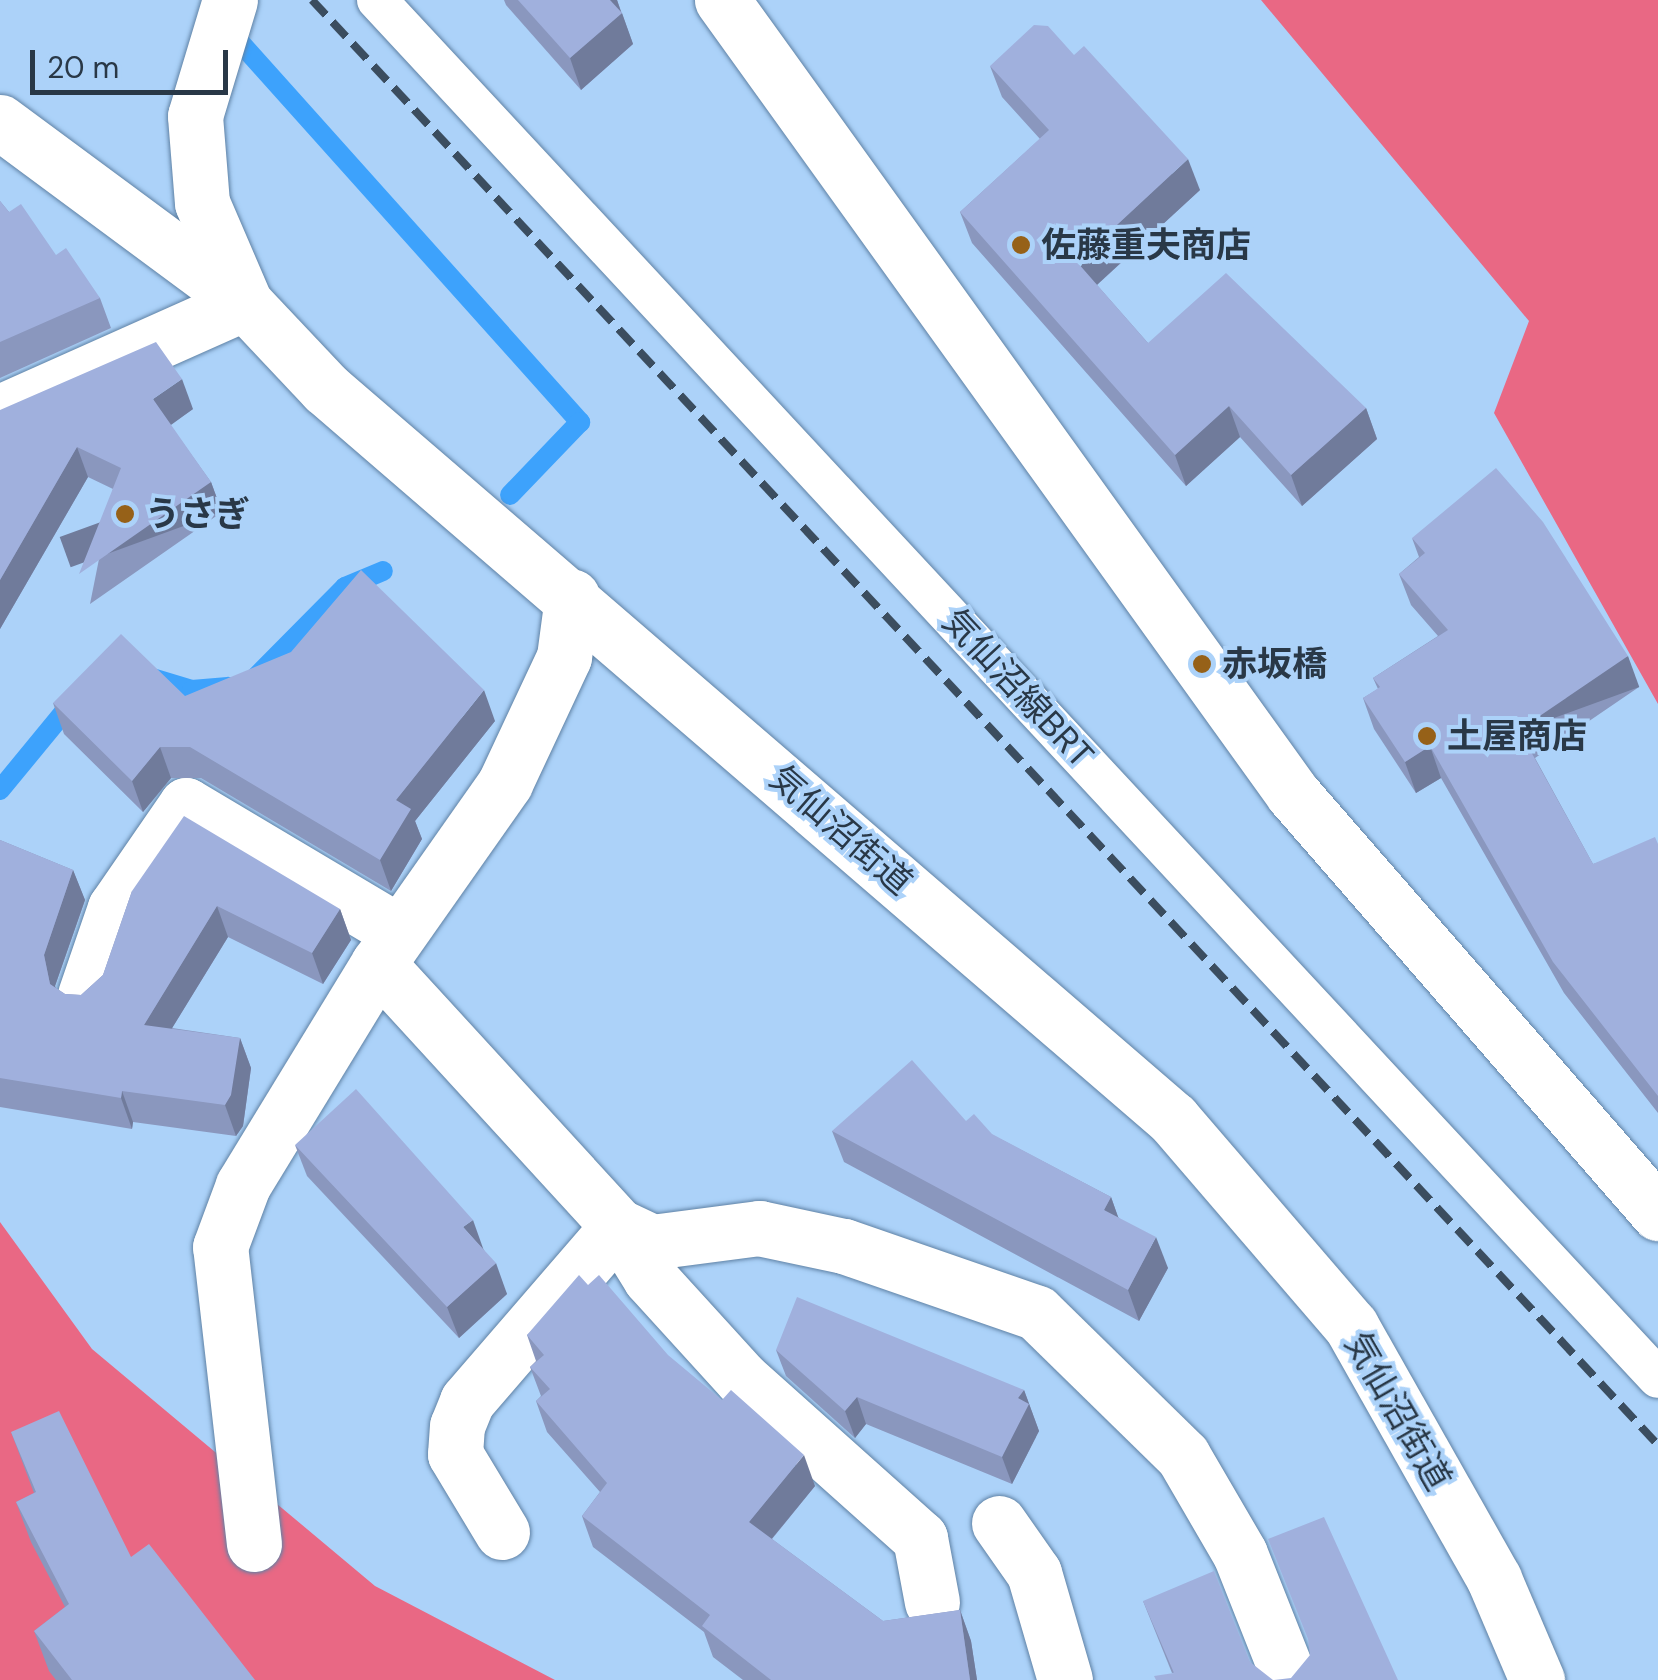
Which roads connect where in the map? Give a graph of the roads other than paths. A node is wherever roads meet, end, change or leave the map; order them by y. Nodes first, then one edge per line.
1 (230, 0) edge
2 (377, 0) edge
3 (722, 0) edge
4 (0, 122) edge
5 (245, 303) junction
6 (0, 412) edge
7 (572, 597) junction
8 (389, 948) junction
9 (85, 995) edge
10 (1658, 1213) edge
11 (618, 1226) junction
12 (1658, 1378) edge
13 (1000, 1523) dead end
14 (502, 1532) dead end
15 (254, 1544) dead end
16 (932, 1602) dead end
17 (1065, 1680) edge
18 (1290, 1680) edge
19 (1537, 1680) edge

1 - 5 street, 気仙沼街道
2 - 12 lane, 気仙沼線BRT
3 - 10 street
4 - 5 street
5 - 6 street
5 - 7 street, 気仙沼街道
7 - 8 street
7 - 19 street, 気仙沼街道
8 - 9 street
8 - 11 street
8 - 15 street
11 - 14 street
11 - 16 street
11 - 18 street
13 - 17 street

